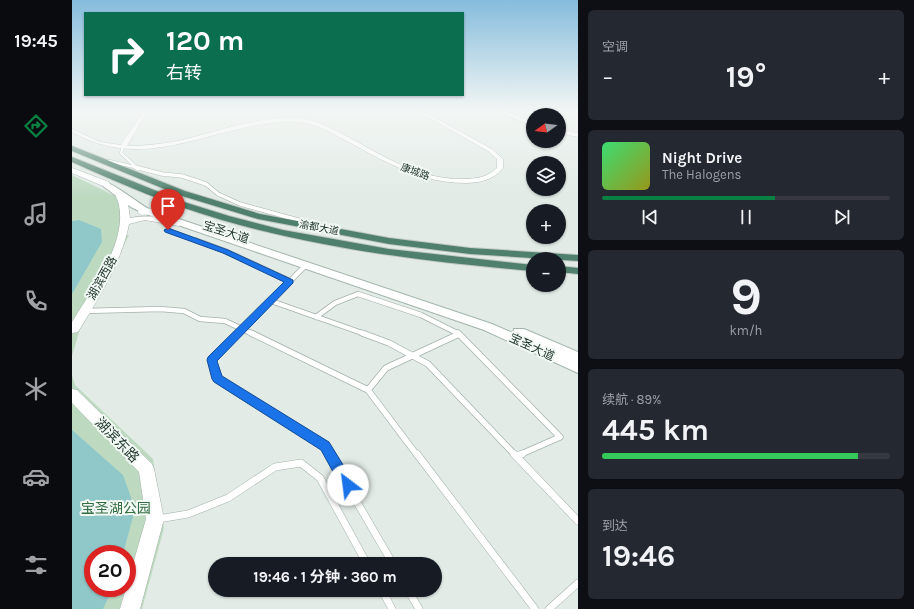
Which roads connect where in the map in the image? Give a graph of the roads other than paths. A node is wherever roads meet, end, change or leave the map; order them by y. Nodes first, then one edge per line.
1 (91, 139) edge
2 (128, 139) edge
3 (187, 139) edge
4 (348, 139) edge
5 (470, 139) edge
6 (123, 147) junction
7 (72, 148) edge
8 (94, 157) junction
9 (74, 160) edge
10 (72, 170) edge
11 (139, 170) junction
12 (106, 184) junction
13 (119, 194) junction
14 (148, 211) junction
15 (164, 211) junction
16 (125, 221) junction
17 (179, 223) junction
18 (168, 230) dead end
19 (339, 231) junction
20 (578, 258) edge
21 (306, 265) junction
22 (526, 267) edge
23 (566, 269) edge
24 (578, 270) edge
25 (290, 281) junction
26 (271, 300) junction
27 (84, 311) junction
28 (316, 317) junction
29 (243, 329) junction
30 (73, 331) edge
31 (459, 334) junction
32 (412, 356) junction
33 (578, 358) edge
34 (578, 368) edge
35 (368, 390) junction
36 (72, 394) edge
37 (516, 456) junction
38 (155, 519) junction
39 (578, 521) edge
40 (363, 557) edge
41 (389, 557) edge
42 (578, 583) edge
43 (386, 597) edge
44 (412, 597) edge
45 (130, 609) edge
46 (392, 609) edge
47 (419, 609) edge
48 (535, 609) edge
49 (550, 609) edge

1 - 6 street, 康城路
2 - 6 street
3 - 6 street, 康城路
4 - 5 street, 康城路
6 - 11 lane
7 - 8 highway, 渝都大道
8 - 11 lane
8 - 19 highway, 渝都大道
9 - 22 highway, 渝都大道
10 - 12 street
11 - 19 lane
12 - 13 main road, 宝圣大道
12 - 15 main road, 宝圣大道
13 - 14 main road, 宝圣大道
13 - 16 street
14 - 15 street
14 - 16 street
14 - 17 main road, 宝圣大道
15 - 33 main road, 宝圣大道
16 - 17 street
16 - 27 street, 湖滨西路
17 - 21 main road, 宝圣大道
18 - 25 lane
19 - 20 highway, 渝都大道
21 - 25 lane
21 - 34 main road, 宝圣大道
23 - 24 highway
25 - 26 lane
26 - 28 lane
26 - 29 lane
27 - 29 lane
27 - 30 street, 湖滨西路
28 - 31 lane
28 - 32 lane
29 - 35 lane
29 - 41 lane
31 - 32 lane
31 - 37 lane
32 - 35 lane
32 - 37 lane
35 - 48 lane
36 - 38 street, 湖滨东路
37 - 39 lane
38 - 40 lane
38 - 45 street, 湖滨东路
42 - 49 lane
43 - 46 lane
44 - 47 lane

